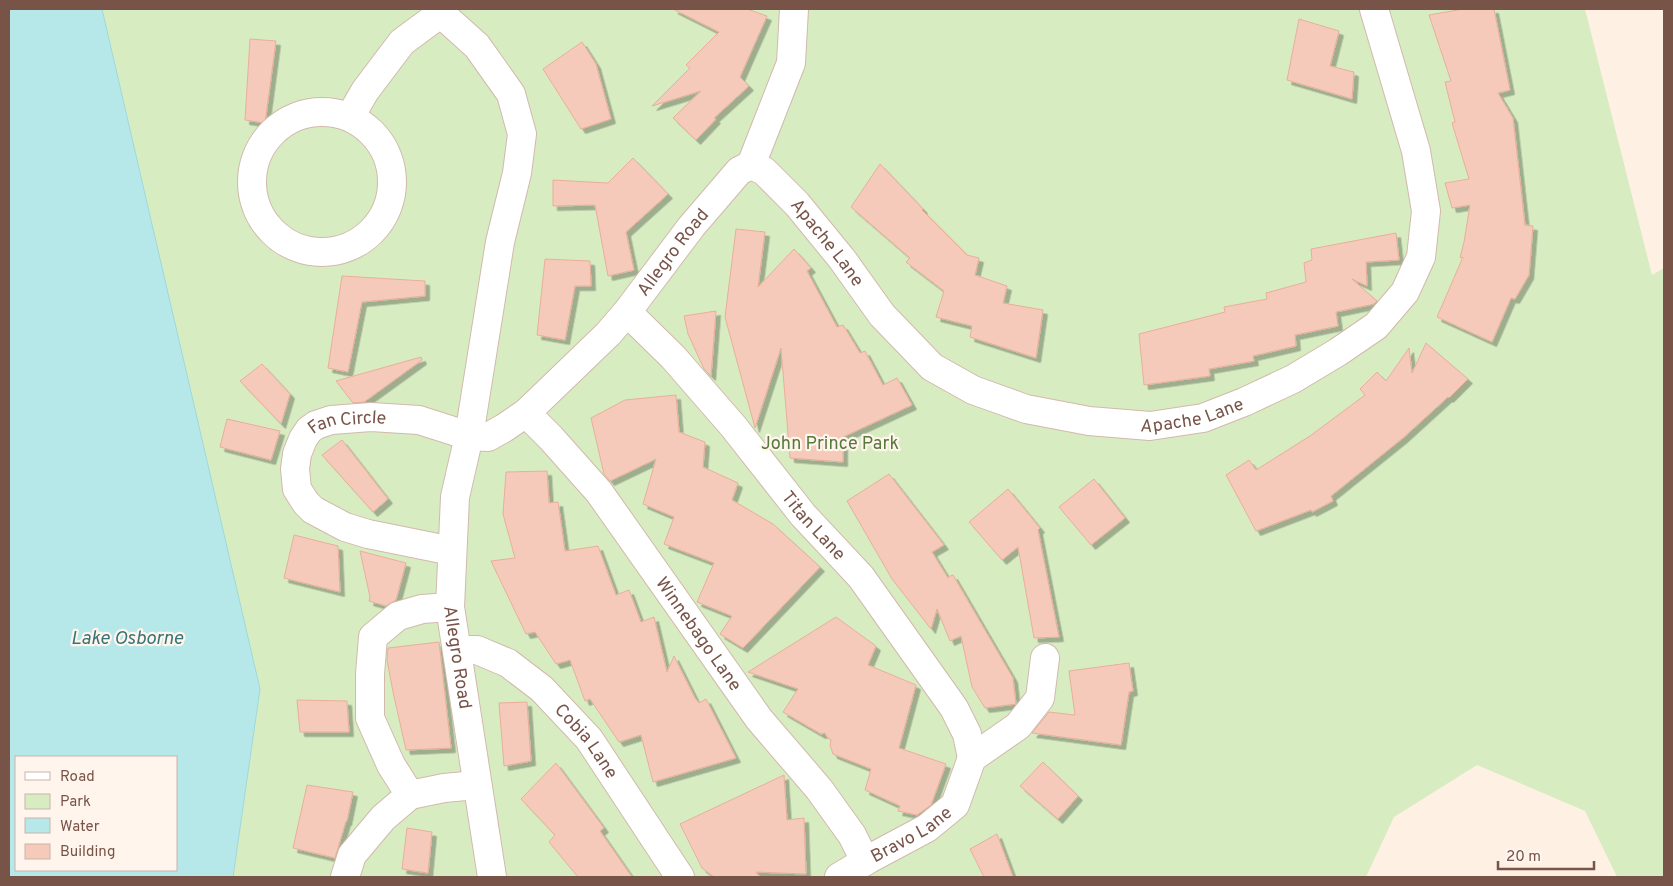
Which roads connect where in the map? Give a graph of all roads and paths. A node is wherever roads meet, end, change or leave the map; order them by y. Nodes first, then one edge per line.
1 (794, 9) edge
2 (1374, 9) edge
3 (438, 11) edge
4 (350, 117) junction
5 (751, 165) junction
6 (627, 312) junction
7 (526, 413) junction
8 (469, 436) junction
9 (452, 550) junction
10 (450, 607) junction
11 (457, 650) junction
12 (1045, 658) dead end
13 (972, 758) junction
14 (478, 785) junction
15 (410, 795) junction
16 (865, 861) junction
17 (345, 877) edge
18 (492, 877) edge
19 (680, 877) edge
20 (839, 877) edge

1 - 5 street
2 - 5 street, Apache Lane
3 - 4 street
3 - 8 street, Allegro Road
4 - 4 street
5 - 6 street, Allegro Road
6 - 7 street, Allegro Road
6 - 13 street, Titan Lane
7 - 8 street, Allegro Road
7 - 16 street, Winnebago Lane
8 - 9 street, Allegro Road
8 - 9 street, Fan Circle
9 - 10 street, Allegro Road
10 - 11 street, Allegro Road
10 - 15 street
11 - 14 street, Allegro Road
11 - 19 street, Cobia Lane
12 - 13 street
13 - 16 street, Bravo Lane
14 - 15 street
14 - 18 street, Allegro Road
15 - 17 street
16 - 20 street, Bravo Lane

